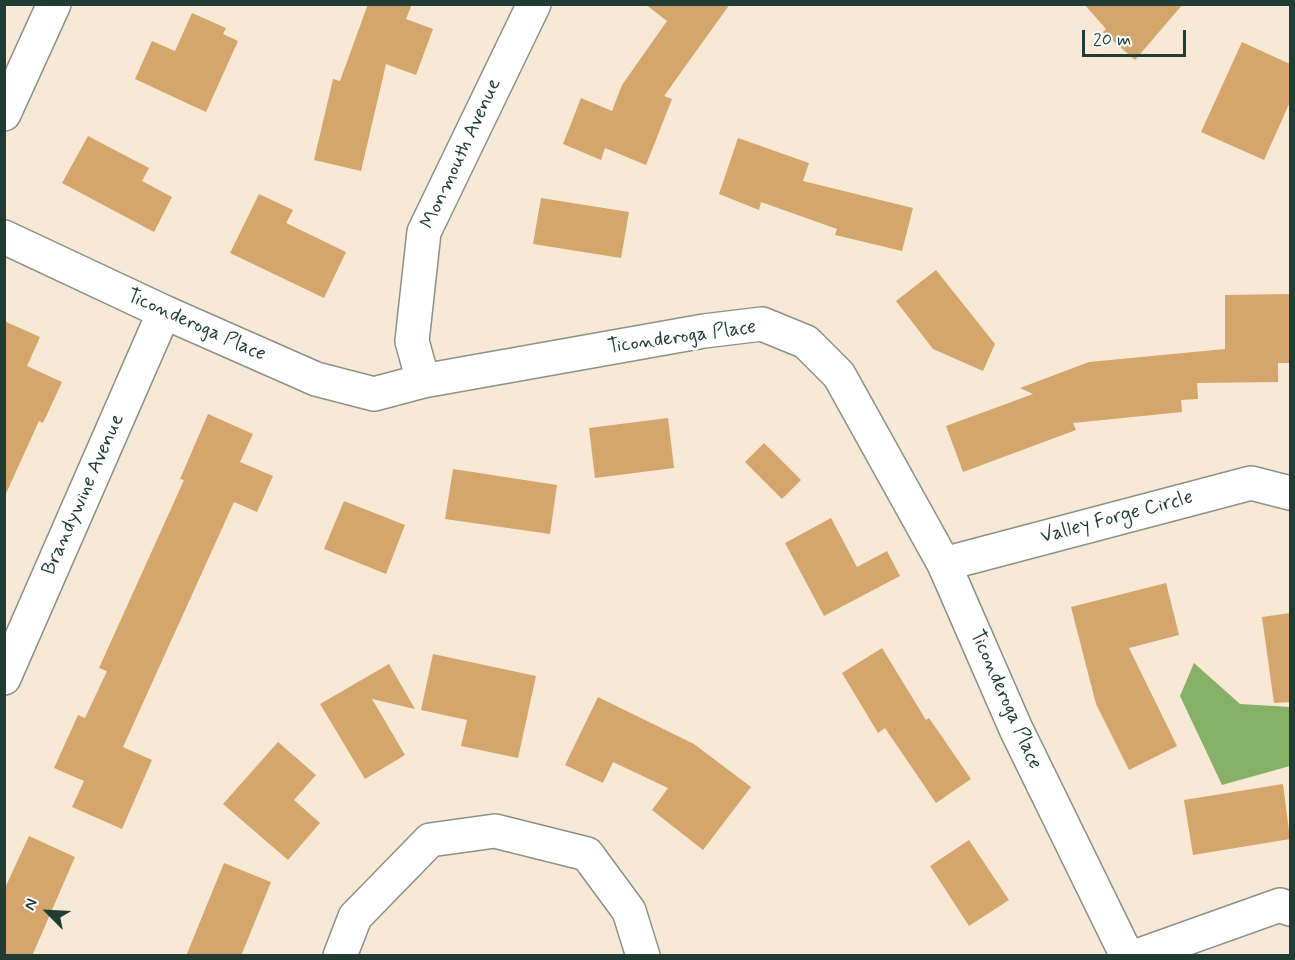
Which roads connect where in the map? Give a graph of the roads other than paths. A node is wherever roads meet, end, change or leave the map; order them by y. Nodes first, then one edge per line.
1 (54, 4) edge
2 (534, 4) edge
3 (4, 114) edge
4 (4, 237) edge
5 (164, 312) junction
6 (423, 381) junction
7 (1290, 494) edge
8 (944, 564) junction
9 (4, 678) edge
10 (1290, 909) edge
11 (340, 956) edge
12 (643, 956) edge
13 (1127, 956) edge
14 (1137, 956) edge

1 - 3 street
2 - 6 street, Monmouth Avenue
4 - 5 street, Ticonderoga Place
5 - 6 street, Ticonderoga Place
5 - 9 street, Brandywine Avenue
6 - 8 street, Ticonderoga Place
7 - 8 street, Valley Forge Circle
8 - 13 street, Ticonderoga Place
10 - 14 street
11 - 12 street

